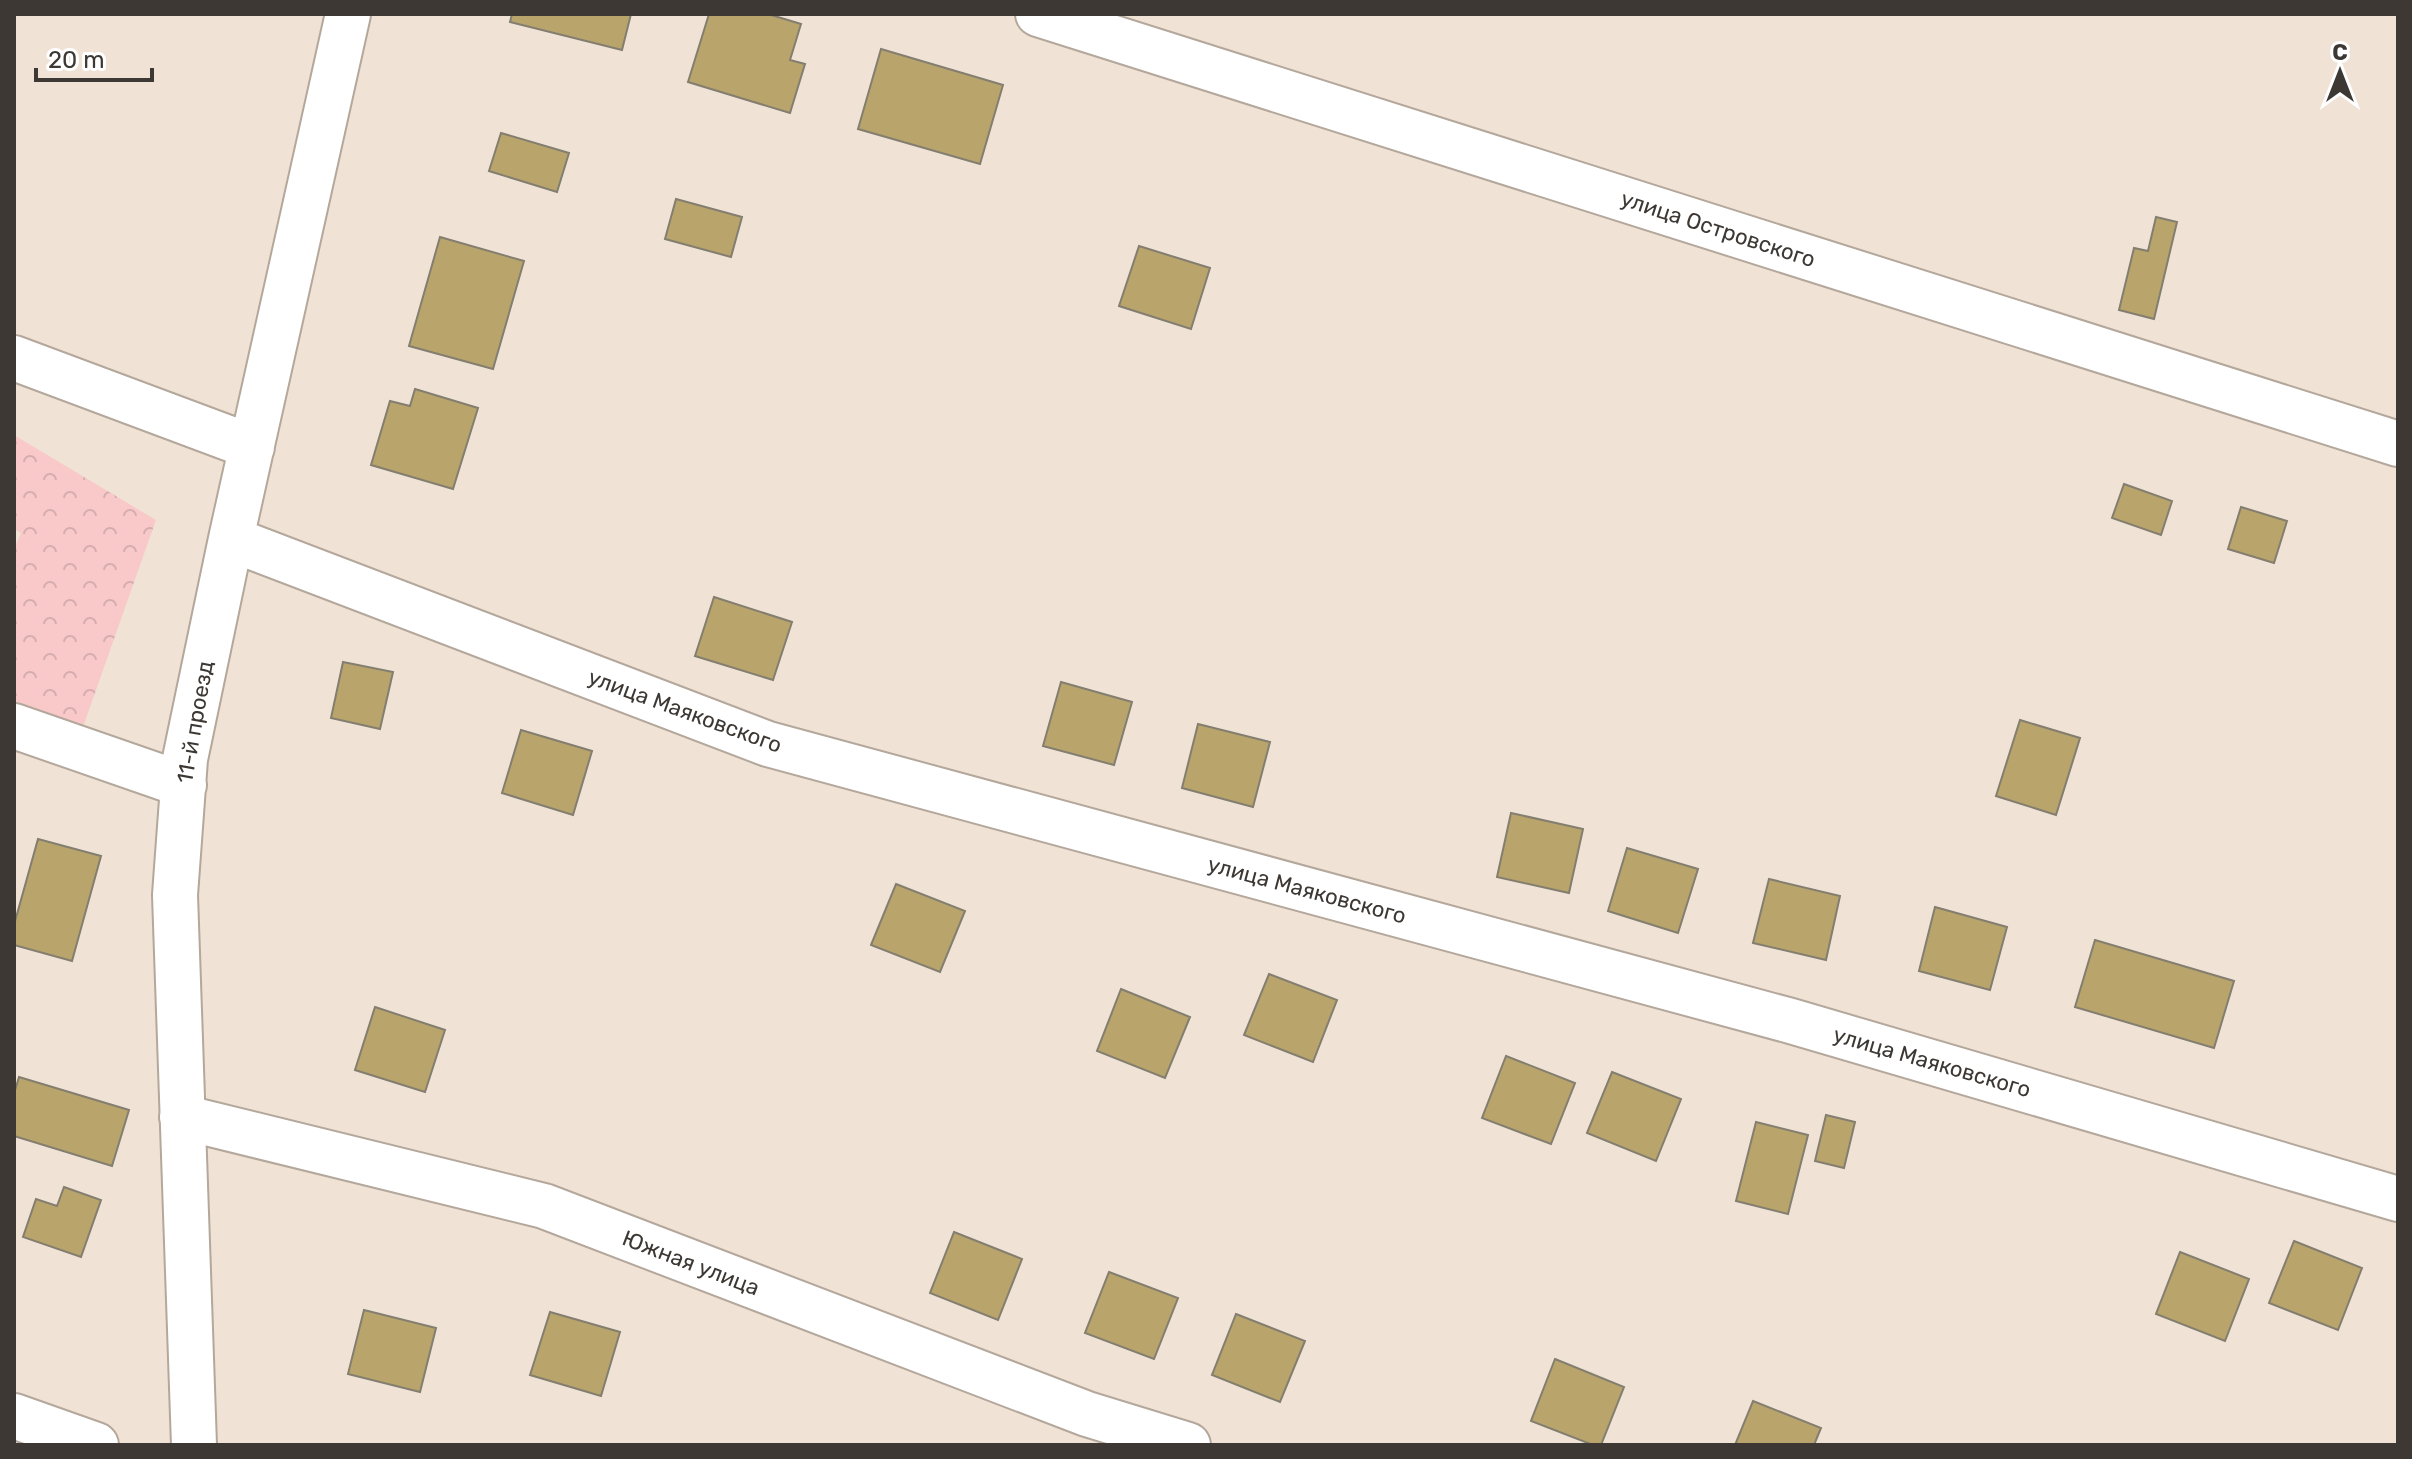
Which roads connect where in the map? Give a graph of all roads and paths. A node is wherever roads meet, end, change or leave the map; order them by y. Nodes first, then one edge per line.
1 (348, 14) edge
2 (1038, 14) edge
3 (14, 358) edge
4 (2398, 444) edge
5 (252, 447) junction
6 (231, 539) junction
7 (14, 726) edge
8 (184, 785) junction
9 (182, 1117) junction
10 (2398, 1199) edge
11 (14, 1416) edge
12 (96, 1445) edge
13 (194, 1445) edge
14 (1188, 1445) edge

1 - 5 street, 11-й проезд
2 - 4 street, улица Островского
3 - 5 street
5 - 6 street, 11-й проезд
6 - 8 street, 11-й проезд
6 - 10 street, улица Маяковского
7 - 8 street
8 - 9 street, 11-й проезд
9 - 13 street, 11-й проезд
9 - 14 street, Южная улица
11 - 12 street

